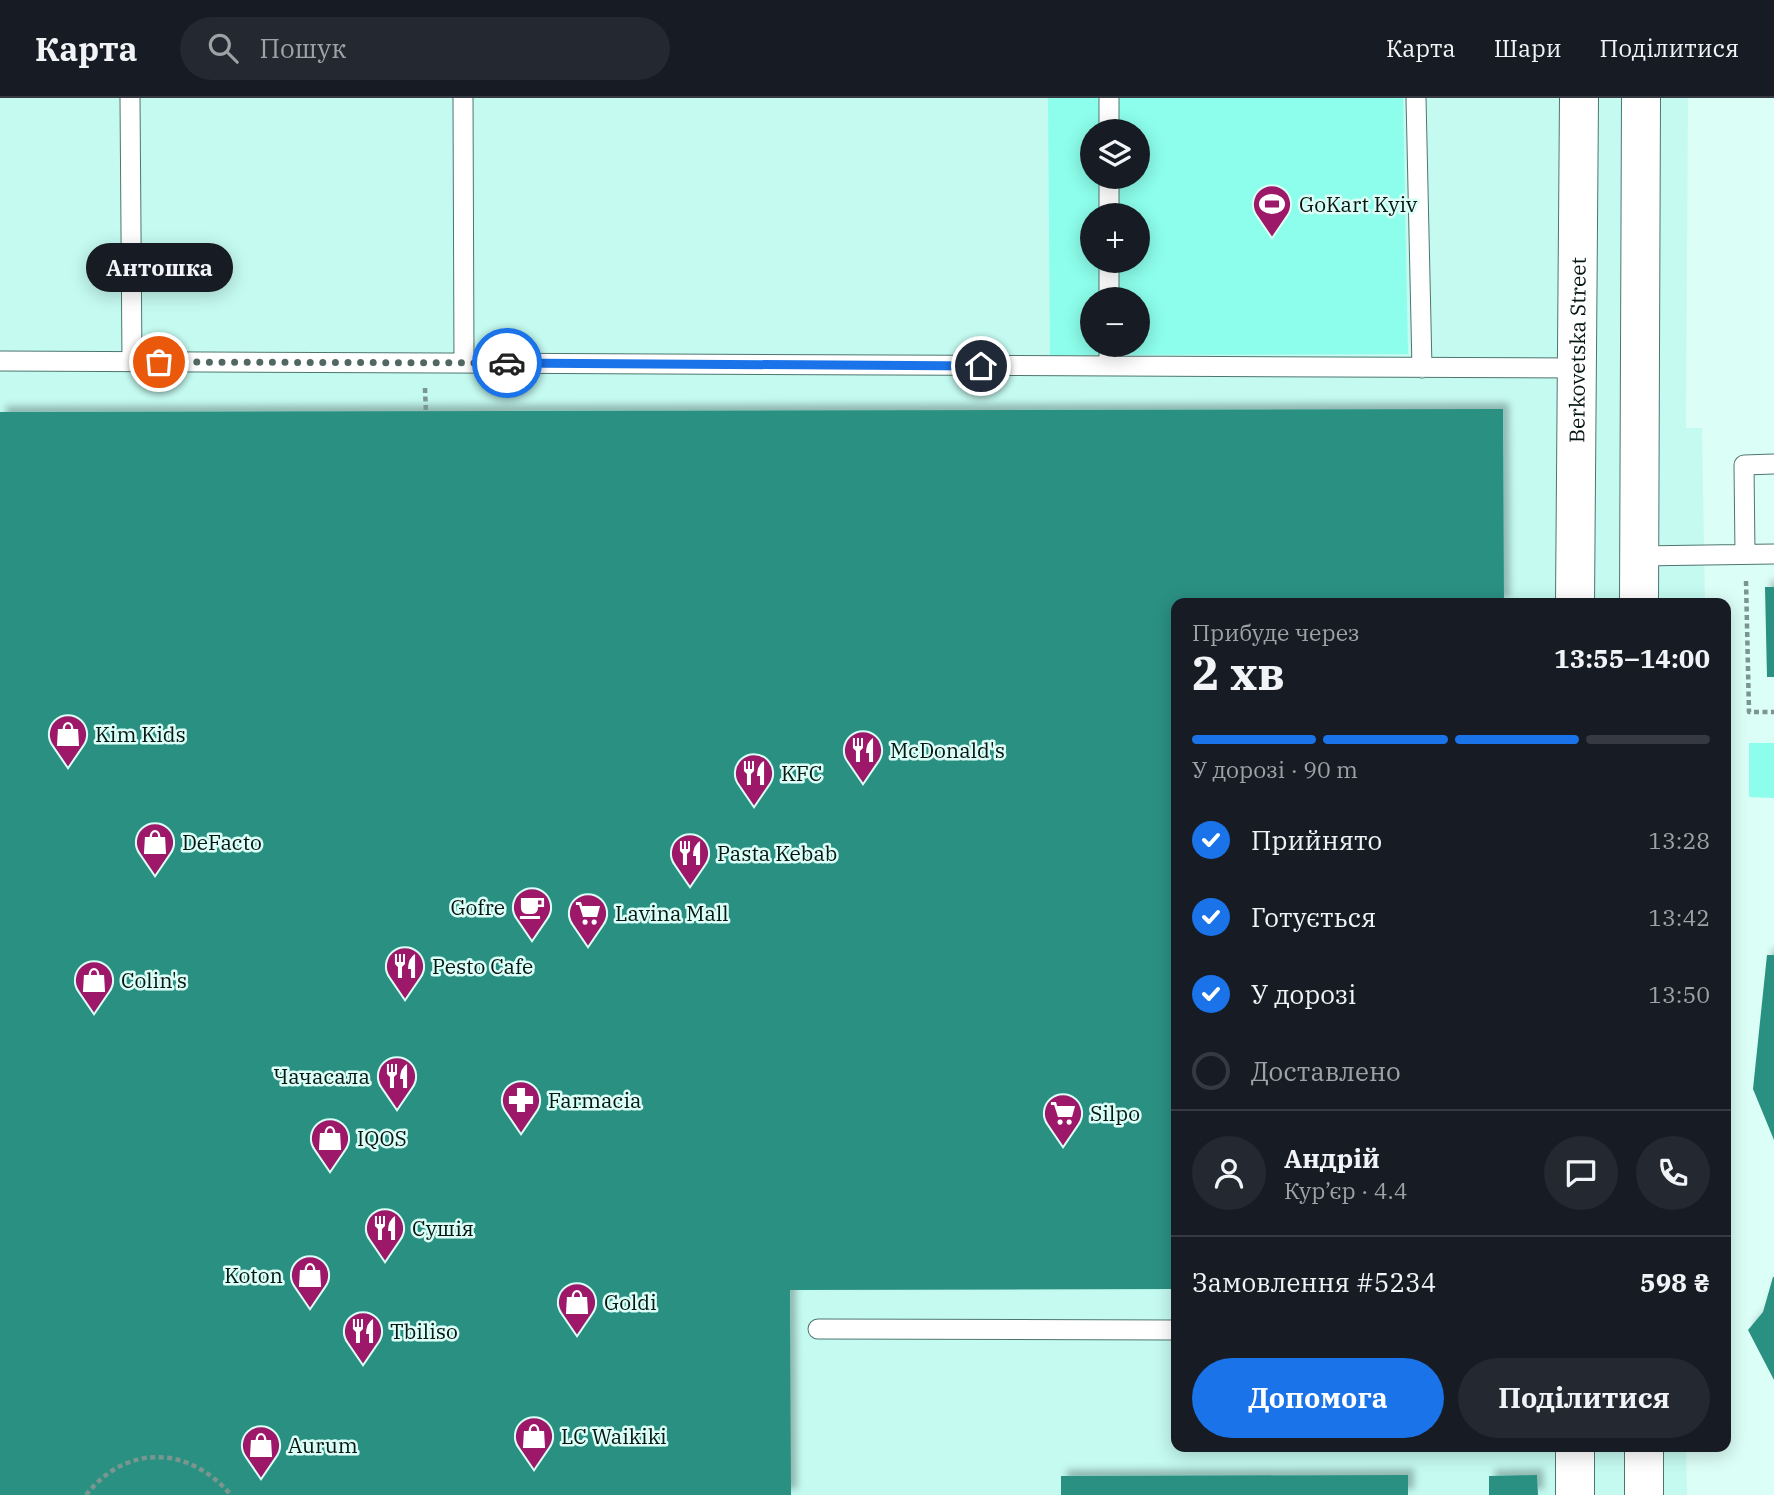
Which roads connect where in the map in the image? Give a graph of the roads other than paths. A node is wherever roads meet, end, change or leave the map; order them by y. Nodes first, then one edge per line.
1 (130, 98) edge
2 (463, 98) edge
3 (1109, 98) edge
4 (1416, 98) edge
5 (1578, 98) edge
6 (1641, 98) edge
7 (1109, 119) edge
8 (1109, 357) edge
9 (0, 361) edge
10 (132, 362) junction
11 (464, 363) junction
12 (1109, 366) junction
13 (1422, 368) junction
14 (1576, 368) junction
15 (1774, 464) edge
16 (1745, 554) junction
17 (1774, 554) edge
18 (1639, 556) junction
19 (1574, 598) edge
20 (1639, 598) edge
21 (818, 1329) dead end
22 (1171, 1330) edge
23 (1575, 1452) edge
24 (1644, 1452) edge
25 (1575, 1495) edge
26 (1644, 1495) edge

1 - 10 lane
2 - 11 lane
3 - 7 lane
4 - 13 lane
5 - 14 street, Berkovetska Street
6 - 18 street
8 - 12 lane
9 - 10 lane
10 - 11 lane
11 - 12 lane
12 - 13 lane
13 - 14 lane
14 - 19 street, Berkovetska Street
15 - 16 lane
16 - 17 lane
16 - 18 lane
18 - 20 street
21 - 22 lane
23 - 25 street
24 - 26 street

